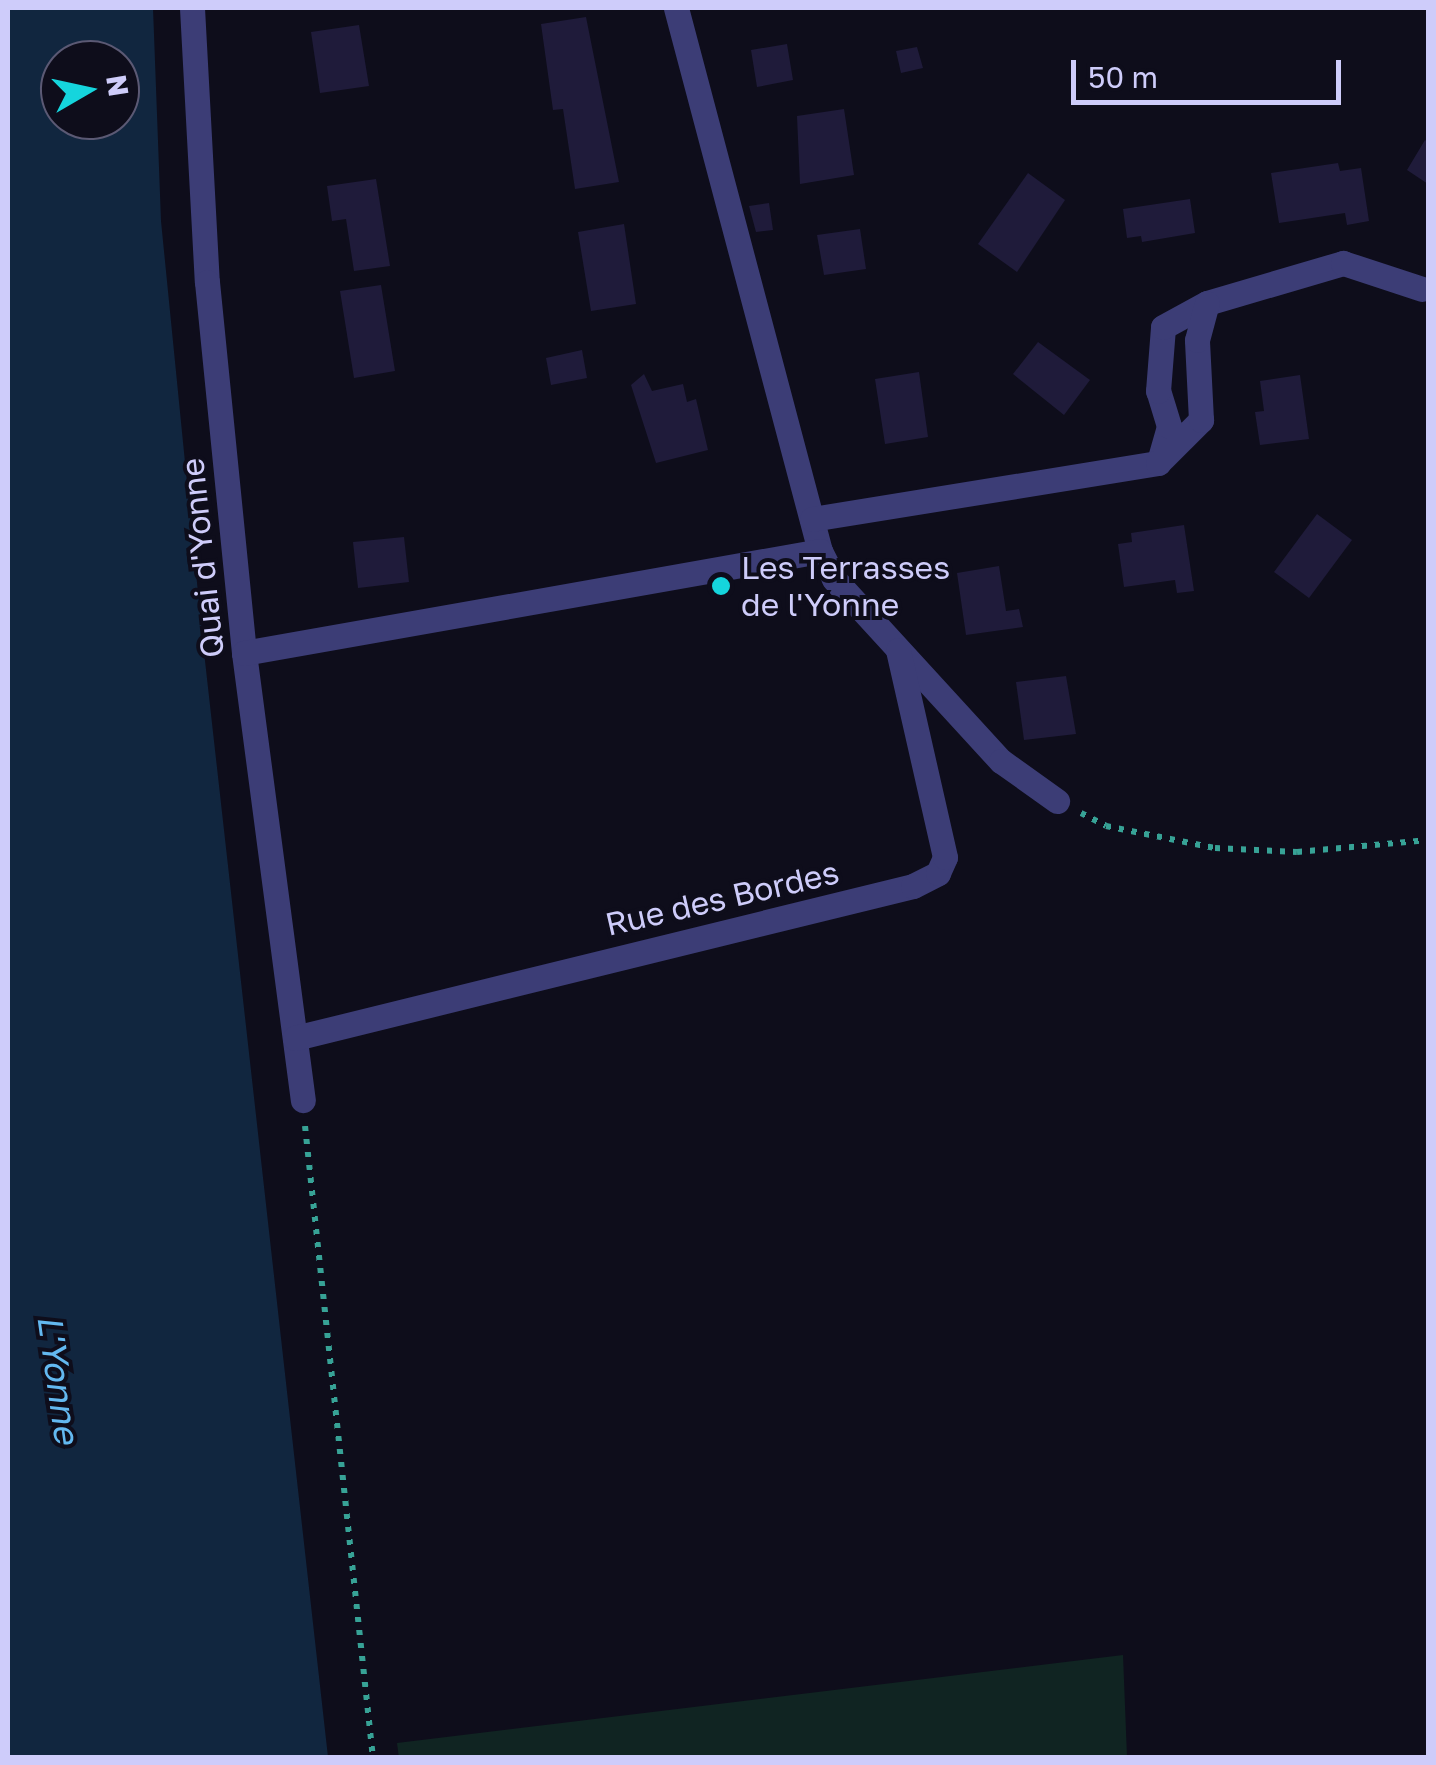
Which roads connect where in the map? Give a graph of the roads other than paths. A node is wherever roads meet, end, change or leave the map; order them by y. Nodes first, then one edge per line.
1 (192, 8) edge
2 (676, 8) edge
3 (1422, 289) dead end
4 (1208, 304) junction
5 (1158, 463) junction
6 (812, 520) junction
7 (820, 551) junction
8 (898, 649) junction
9 (244, 653) junction
10 (1057, 801) road end
11 (295, 1038) junction
12 (303, 1100) road end

1 - 9 street, Quai d'Yonne
2 - 6 street
3 - 4 street
4 - 5 street
4 - 5 street
5 - 6 street
6 - 7 street
7 - 8 street
7 - 9 street
8 - 10 street
8 - 11 street, Rue des Bordes
9 - 11 street, Quai d'Yonne
11 - 12 street, Quai d'Yonne

